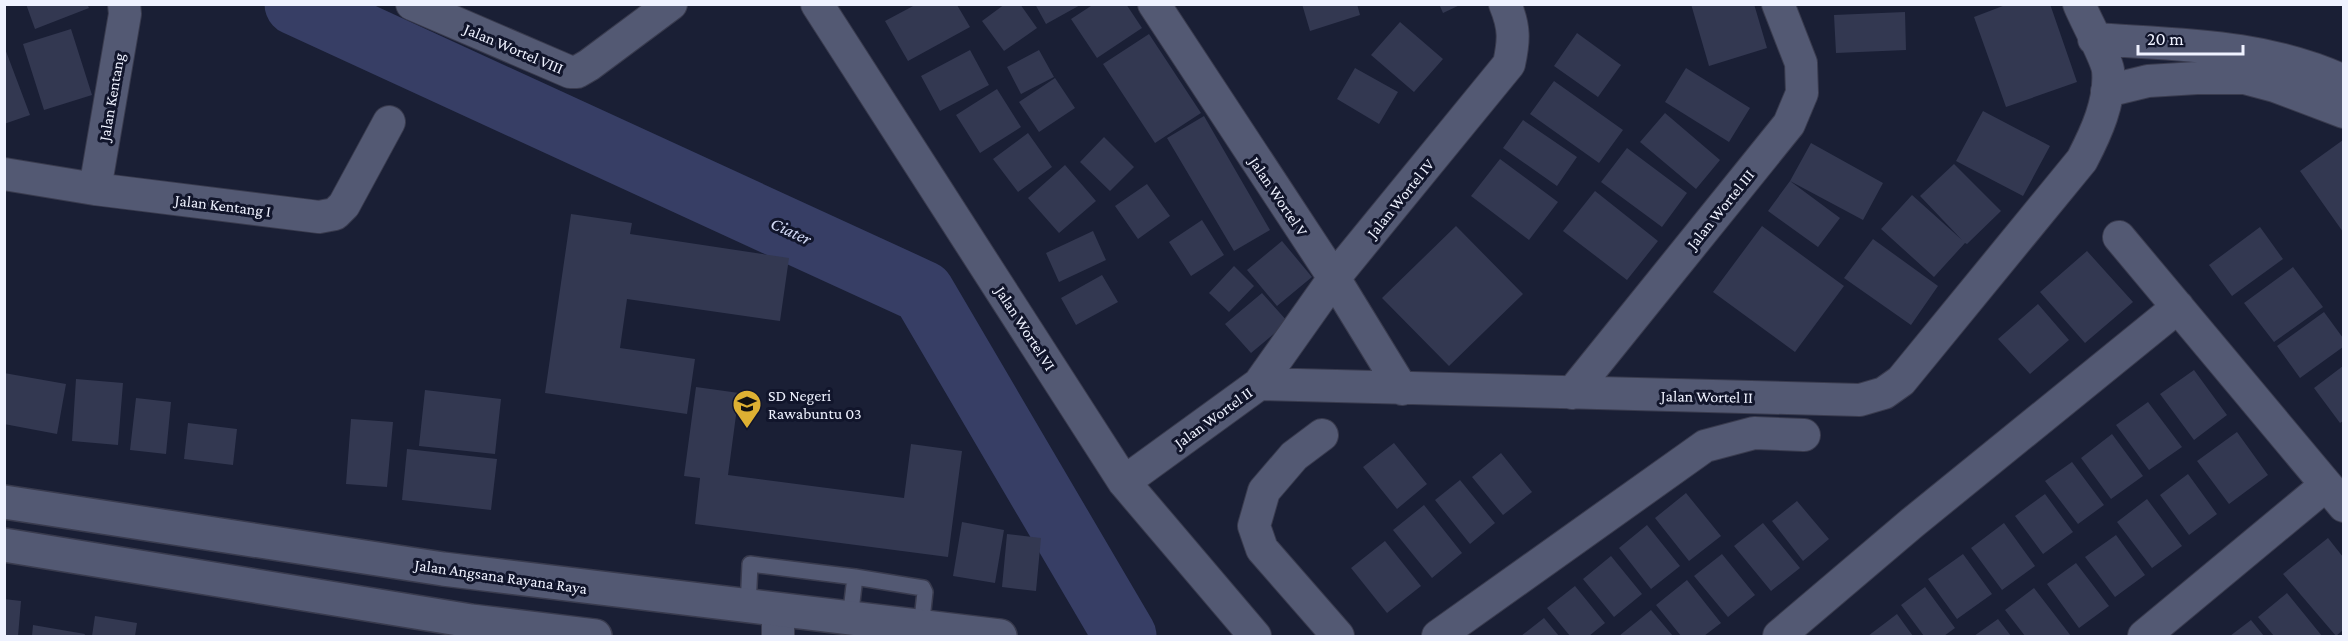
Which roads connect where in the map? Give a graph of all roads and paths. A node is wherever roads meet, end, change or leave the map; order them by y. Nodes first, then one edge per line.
1 (124, 4) edge
2 (412, 4) edge
3 (671, 4) edge
4 (817, 4) edge
5 (1154, 4) edge
6 (1505, 4) edge
7 (1778, 4) edge
8 (2079, 4) edge
9 (2094, 39) junction
10 (2343, 81) edge
11 (2107, 91) junction
12 (2343, 112) edge
13 (389, 122) dead end
14 (4, 174) edge
15 (95, 189) junction
16 (2119, 237) dead end
17 (1334, 278) junction
18 (2178, 308) junction
19 (1259, 384) junction
20 (1402, 389) junction
21 (1572, 393) junction
22 (1322, 435) dead end
23 (1804, 435) dead end
24 (1124, 482) junction
25 (2335, 496) edge
26 (4, 502) edge
27 (4, 545) edge
28 (855, 577) junction
29 (768, 618) edge
30 (850, 619) junction
31 (921, 629) junction
32 (595, 636) edge
33 (1000, 636) edge
34 (1255, 636) edge
35 (1338, 636) edge
36 (1438, 636) edge
37 (1779, 636) edge
38 (2144, 636) edge

1 - 15 street, Jalan Kentang
2 - 3 street, Jalan Wortel VIII
4 - 24 street, Jalan Wortel VI
5 - 17 street, Jalan Wortel V
6 - 17 street, Jalan Wortel IV
7 - 21 street, Jalan Wortel III
8 - 9 street, Jalan Wortel II
9 - 10 street
9 - 11 street, Jalan Wortel II
11 - 12 street
11 - 21 street, Jalan Wortel II
13 - 15 street, Jalan Kentang I
14 - 15 street, Jalan Kentang I
16 - 18 street
17 - 19 street, Jalan Wortel IV
17 - 20 street, Jalan Wortel V
18 - 25 street
18 - 37 street
19 - 20 street, Jalan Wortel II
19 - 24 street, Jalan Wortel II
20 - 21 street, Jalan Wortel II
22 - 35 street
23 - 36 street
24 - 34 street, Jalan Wortel VI
25 - 38 street
26 - 29 street, Jalan Angsana Rayana Raya
27 - 32 street
28 - 29 lane
28 - 30 lane
28 - 31 lane
29 - 30 street, Jalan Angsana Rayana Raya
30 - 31 street, Jalan Angsana Rayana Raya
31 - 33 street, Jalan Angsana Rayana Raya

